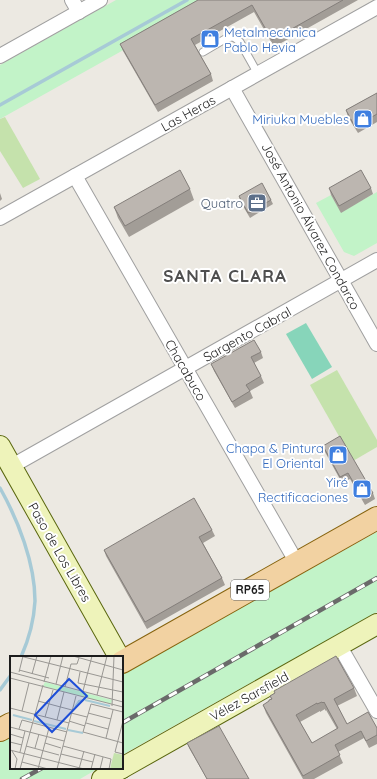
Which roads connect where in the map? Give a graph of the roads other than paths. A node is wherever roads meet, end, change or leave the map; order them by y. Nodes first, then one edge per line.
1 (100, 0) edge
2 (76, 6) edge
3 (377, 7) edge
4 (202, 52) dead end
5 (0, 56) edge
6 (258, 74) junction
7 (232, 88) junction
8 (75, 176) junction
9 (0, 218) edge
10 (377, 260) edge
11 (341, 280) junction
12 (377, 344) edge
13 (185, 368) junction
14 (0, 446) edge
15 (12, 466) junction
16 (377, 518) edge
17 (297, 563) junction
18 (377, 624) edge
19 (339, 645) junction
20 (119, 656) edge
21 (123, 661) edge
22 (377, 711) edge
23 (10, 725) edge
24 (0, 730) edge
25 (123, 767) edge
26 (120, 769) edge
27 (102, 779) edge

1 - 2 street
2 - 5 street
3 - 6 street, Las Heras
4 - 6 lane
6 - 7 street, Las Heras
7 - 8 street, Las Heras
7 - 11 street, José Antonio Álvarez Condarco
8 - 9 street, Las Heras
8 - 13 street, Chacabuco
10 - 11 street, Sargento Cabral
11 - 12 street, José Antonio Álvarez Condarco
11 - 13 street, Sargento Cabral
13 - 15 street, Sargento Cabral
13 - 17 street, Chacabuco
14 - 15 street, Paso de Los Libres
15 - 20 street, Paso de Los Libres
16 - 17 main road, RP65
17 - 21 main road, RP65
18 - 19 street, Vélez Sarsfield
19 - 22 street
19 - 25 street, Vélez Sarsfield
23 - 24 main road
26 - 27 street, Vélez Sarsfield

